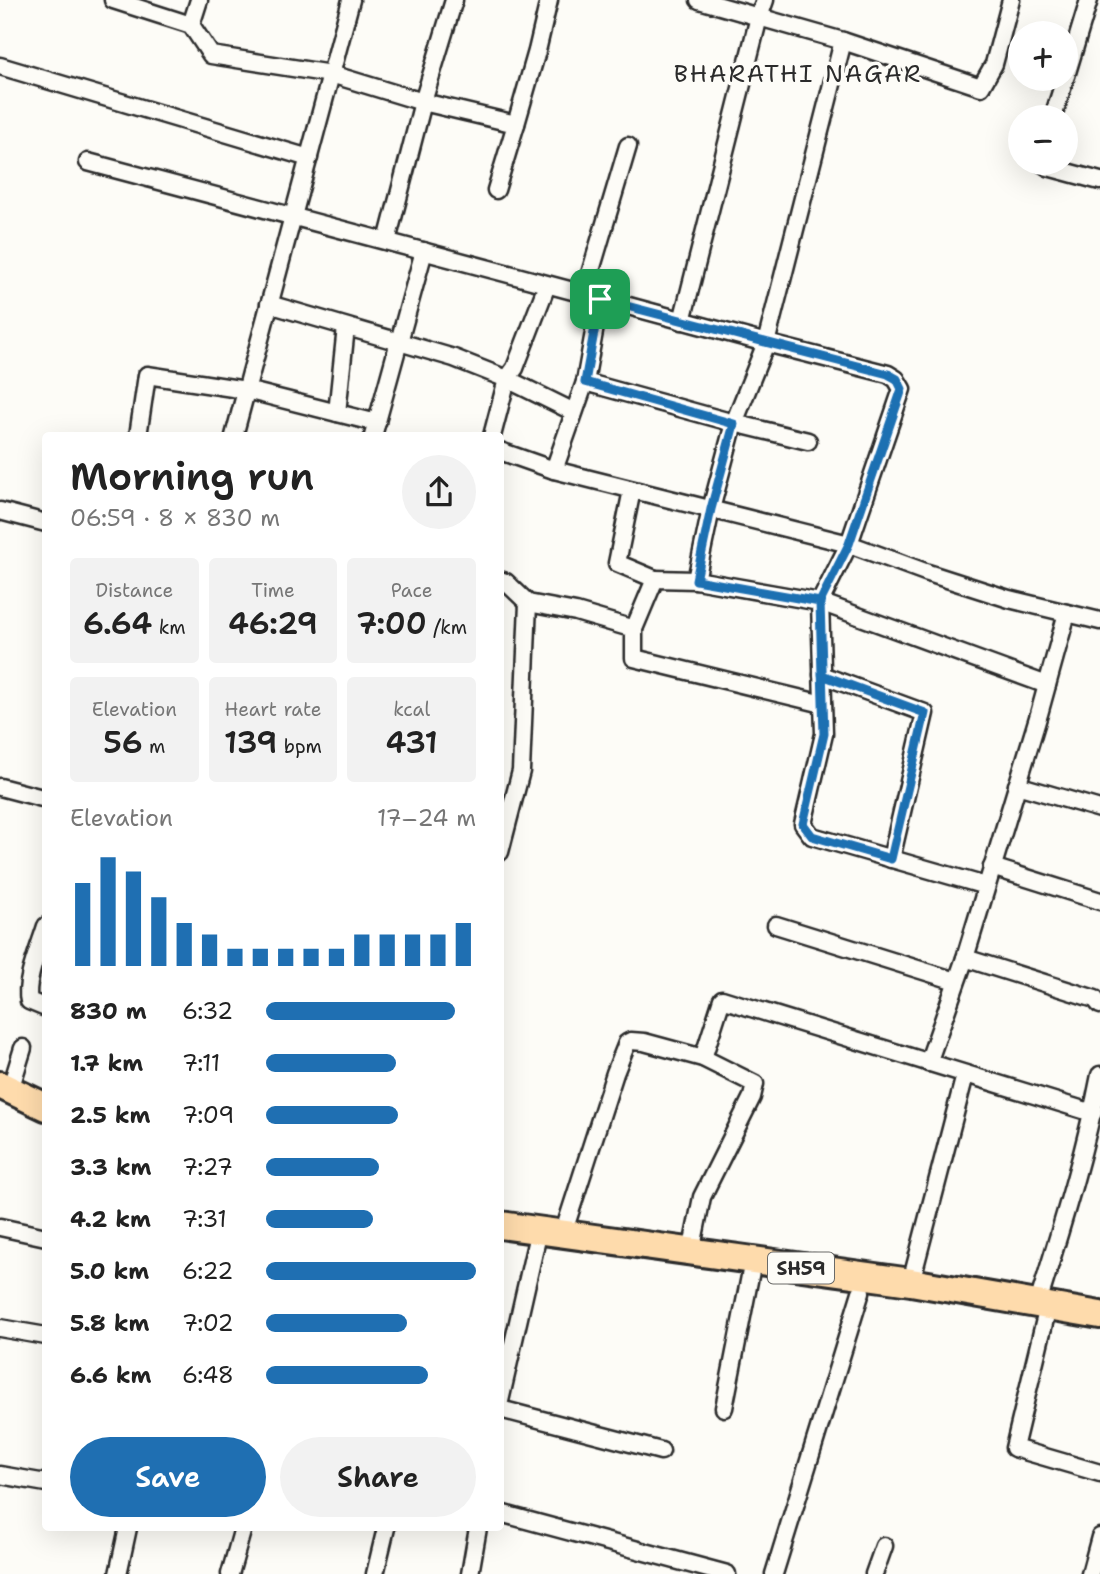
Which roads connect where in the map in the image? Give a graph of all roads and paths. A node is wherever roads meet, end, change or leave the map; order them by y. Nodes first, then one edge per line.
1 (113, 0) edge
2 (199, 0) edge
3 (351, 0) edge
4 (454, 0) edge
5 (549, 0) edge
6 (699, 0) edge
7 (765, 0) edge
8 (1011, 0) edge
9 (1090, 0) edge
10 (759, 17) junction
11 (191, 24) junction
12 (1078, 37) edge
13 (842, 41) junction
14 (0, 66) edge
15 (331, 74) junction
16 (423, 102) junction
17 (516, 124) junction
18 (628, 146) dead end
19 (309, 158) junction
20 (88, 162) dead end
21 (1078, 175) edge
22 (1100, 181) edge
23 (496, 190) dead end
24 (293, 216) junction
25 (387, 241) junction
26 (424, 251) junction
27 (547, 285) junction
28 (584, 294) junction
29 (600, 299) junction
30 (269, 304) junction
31 (682, 321) junction
32 (346, 327) junction
33 (398, 342) junction
34 (766, 343) junction
35 (507, 379) junction
36 (585, 382) junction
37 (246, 390) junction
38 (574, 412) junction
39 (337, 413) junction
40 (734, 424) junction
41 (375, 429) edge
42 (139, 432) edge
43 (235, 432) edge
44 (493, 432) edge
45 (808, 441) dead end
46 (504, 452) edge
47 (554, 470) junction
48 (632, 489) junction
49 (711, 509) junction
50 (0, 511) edge
51 (42, 522) edge
52 (849, 544) junction
53 (655, 579) junction
54 (696, 580) junction
55 (504, 582) edge
56 (820, 602) junction
57 (528, 603) junction
58 (1067, 613) junction
59 (1100, 621) edge
60 (634, 629) junction
61 (822, 675) junction
62 (1047, 685) junction
63 (823, 704) junction
64 (1017, 785) junction
65 (0, 787) edge
66 (42, 798) edge
67 (1100, 809) edge
68 (504, 837) edge
69 (891, 859) junction
70 (992, 867) junction
71 (986, 886) junction
72 (1100, 901) edge
73 (776, 925) dead end
74 (42, 939) edge
75 (965, 958) junction
76 (956, 981) junction
77 (1100, 1005) edge
78 (42, 1007) edge
79 (23, 1048) dead end
80 (703, 1058) junction
81 (928, 1063) junction
82 (965, 1074) junction
83 (1100, 1076) edge
84 (3, 1091) edge
85 (42, 1106) edge
86 (1093, 1113) junction
87 (42, 1116) edge
88 (504, 1226) edge
89 (0, 1227) edge
90 (546, 1235) junction
91 (42, 1236) edge
92 (504, 1236) edge
93 (691, 1252) junction
94 (751, 1271) junction
95 (911, 1282) junction
96 (861, 1292) dead end
97 (1042, 1310) junction
98 (1100, 1315) edge
99 (1100, 1325) edge
100 (0, 1328) edge
101 (42, 1335) edge
102 (504, 1387) edge
103 (724, 1408) dead end
104 (504, 1410) edge
105 (662, 1451) dead end
106 (1100, 1473) edge
107 (0, 1475) edge
108 (42, 1482) edge
109 (504, 1514) edge
110 (127, 1531) edge
111 (242, 1531) edge
112 (385, 1531) edge
113 (477, 1531) edge
114 (1100, 1537) edge
115 (884, 1546) dead end
116 (118, 1574) edge
117 (229, 1574) edge
118 (375, 1574) edge
119 (470, 1574) edge
120 (727, 1574) edge
121 (774, 1574) edge
122 (874, 1574) edge
123 (1090, 1574) edge

1 - 11 street
2 - 11 street
3 - 15 street
4 - 16 street
5 - 17 street
6 - 10 street
7 - 10 street
8 - 13 street
9 - 12 street
10 - 13 street
10 - 31 street
11 - 15 street
13 - 34 street
14 - 19 street
15 - 16 street
15 - 19 street
16 - 17 street
16 - 25 street
17 - 23 street
18 - 28 street
19 - 24 street
20 - 24 street
21 - 22 street
24 - 25 street
24 - 30 street
25 - 26 street
26 - 27 street
26 - 33 street
27 - 28 street
27 - 35 street
28 - 29 street
29 - 31 street
29 - 36 street
30 - 32 street
30 - 37 street
31 - 34 street
32 - 33 street
32 - 39 street
33 - 35 street
33 - 41 street
34 - 40 street
34 - 52 street
35 - 38 street
35 - 44 street
36 - 38 street
36 - 40 street
37 - 39 street
37 - 42 street
37 - 43 street
38 - 47 street
39 - 41 street
40 - 45 street
40 - 49 street
46 - 47 street
47 - 48 street
48 - 49 street
48 - 53 street
49 - 52 street
49 - 54 street
50 - 51 street
52 - 56 street
52 - 58 street
53 - 54 street
53 - 60 street
54 - 56 street
55 - 57 street
56 - 61 street
56 - 62 street
57 - 60 street
57 - 68 street
58 - 59 street
58 - 62 street
60 - 63 street
61 - 63 street
61 - 69 street
62 - 64 street
63 - 69 street
64 - 67 street
64 - 70 street
65 - 66 street
69 - 71 street
70 - 71 street
70 - 72 street
71 - 75 street
73 - 76 street
74 - 78 street
75 - 76 street
75 - 77 street
76 - 81 street
79 - 84 street
80 - 81 street
80 - 90 street
80 - 93 street
81 - 82 street
82 - 86 street
82 - 95 street
83 - 86 street
84 - 85 main road
84 - 87 main road
86 - 97 street
88 - 90 main road, SH59
89 - 91 street
90 - 92 main road
90 - 93 main road, SH59
90 - 94 main road
90 - 102 street
93 - 95 main road, SH59
94 - 97 main road
94 - 103 street
95 - 97 main road, SH59
96 - 121 street
97 - 98 main road, SH59
97 - 99 main road
97 - 106 street
100 - 101 street
104 - 105 street
107 - 108 street
109 - 120 street
110 - 116 street
111 - 117 street
112 - 118 street
113 - 119 street
114 - 123 street
115 - 122 street

